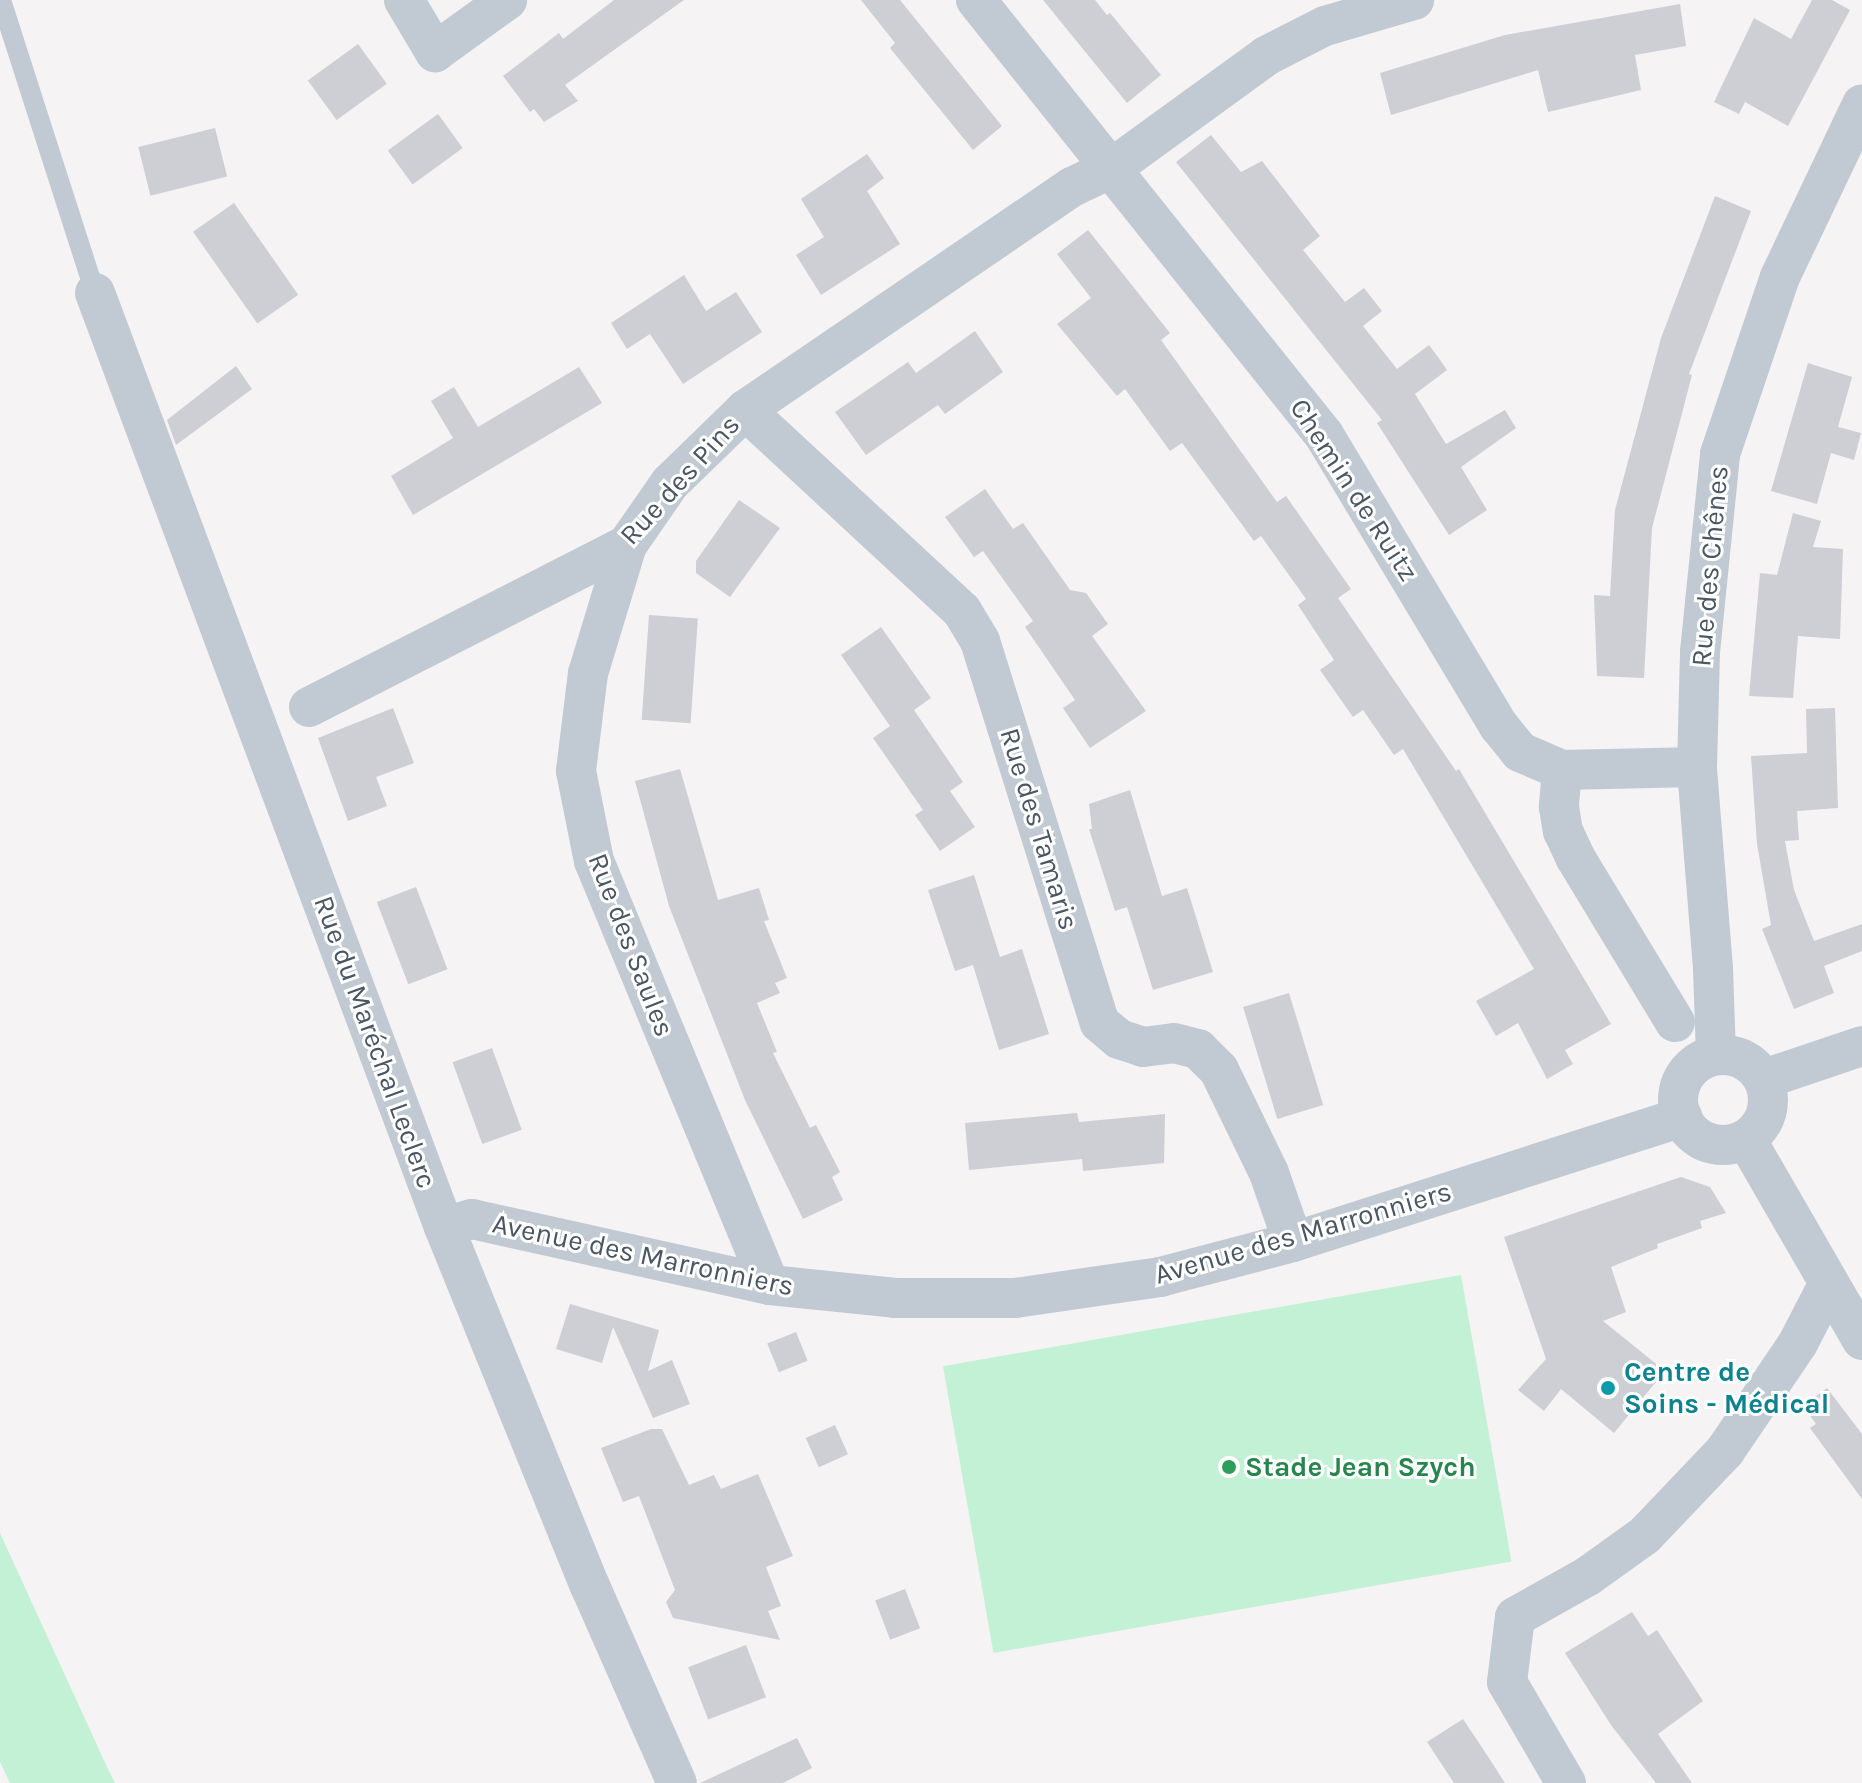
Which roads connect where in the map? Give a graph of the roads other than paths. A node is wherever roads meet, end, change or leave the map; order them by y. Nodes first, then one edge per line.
1 (1, 0) edge
2 (404, 0) edge
3 (507, 0) edge
4 (976, 0) edge
5 (1414, 0) edge
6 (1862, 104) edge
7 (1112, 168) junction
8 (95, 293) joint
9 (745, 410) junction
10 (627, 545) junction
11 (309, 707) dead end
12 (1697, 767) junction
13 (1562, 770) junction
14 (1675, 1022) dead end
15 (1862, 1046) edge
16 (1716, 1055) junction
17 (1764, 1079) junction
18 (1682, 1117) junction
19 (1746, 1139) junction
20 (444, 1227) junction
21 (1293, 1242) junction
22 (770, 1285) junction
23 (1828, 1285) junction
24 (1862, 1340) edge
25 (677, 1783) edge
26 (1566, 1783) edge

1 - 8 lane
2 - 3 street
4 - 7 street, Chemin de Ruitz
5 - 7 street, Rue des Pins
6 - 12 street, Rue des Chênes
7 - 9 street, Rue des Pins
7 - 13 street, Chemin de Ruitz
8 - 20 street, Rue du Maréchal Leclerc
9 - 10 street, Rue des Pins
9 - 21 street, Rue des Tamaris
10 - 11 street, Rue des Pins
10 - 22 street, Rue des Saules
12 - 13 street, Chemin de Ruitz
12 - 16 street, Rue des Chênes
13 - 14 street
15 - 17 street
16 - 17 street
16 - 18 street
17 - 19 street
18 - 19 street
18 - 21 street, Avenue des Marronniers
19 - 23 street
20 - 22 street, Avenue des Marronniers
20 - 25 street, Rue du Maréchal Leclerc
21 - 22 street, Avenue des Marronniers
23 - 24 street
23 - 26 street

